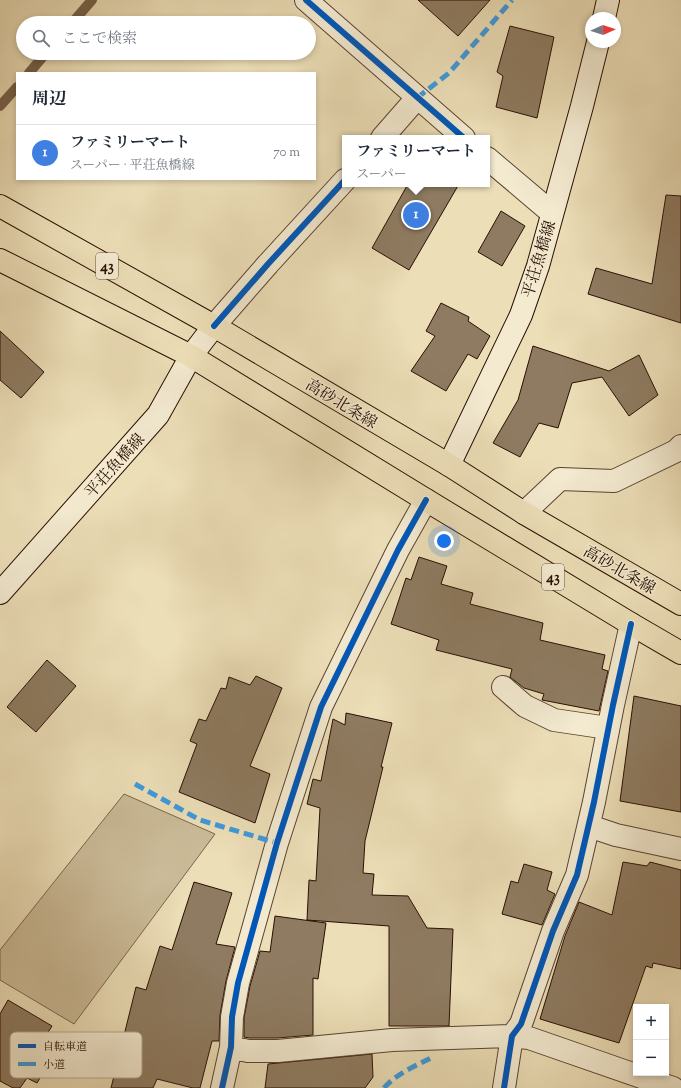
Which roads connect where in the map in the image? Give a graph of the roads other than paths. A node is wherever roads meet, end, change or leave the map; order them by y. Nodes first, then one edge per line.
1 (306, 0) edge
2 (608, 0) edge
3 (605, 12) edge
4 (596, 48) edge
5 (417, 98) junction
6 (385, 135) edge
7 (460, 135) edge
8 (490, 161) edge
9 (342, 183) edge
10 (0, 206) edge
11 (552, 213) junction
12 (0, 260) edge
13 (214, 326) junction
14 (191, 356) junction
15 (681, 446) edge
16 (449, 465) junction
17 (426, 500) junction
18 (524, 513) junction
19 (0, 593) edge
20 (681, 604) edge
21 (631, 624) junction
22 (681, 653) edge
23 (503, 687) dead end
24 (608, 728) junction
25 (589, 826) junction
26 (681, 849) edge
27 (512, 1036) junction
28 (231, 1046) junction
29 (222, 1088) edge
30 (504, 1088) edge
31 (673, 1088) edge

1 - 5 street
2 - 3 street
4 - 11 street, 平荘魚橋線
5 - 6 street
5 - 7 street
8 - 11 street
9 - 13 street, 平荘魚橋線
10 - 13 main road, 高砂北条線 / 43
11 - 16 street, 平荘魚橋線
12 - 14 main road, 43
13 - 14 street, 平荘魚橋線
13 - 16 main road, 高砂北条線 / 43
14 - 17 main road, 43
14 - 19 street, 平荘魚橋線
15 - 18 street
16 - 18 main road, 高砂北条線 / 43
17 - 21 main road, 43
17 - 28 street
18 - 20 main road, 高砂北条線 / 43
21 - 22 main road, 43
21 - 24 street
23 - 24 street
24 - 25 street
25 - 26 street
25 - 27 street
27 - 28 street
27 - 30 street
27 - 31 street
28 - 29 street

